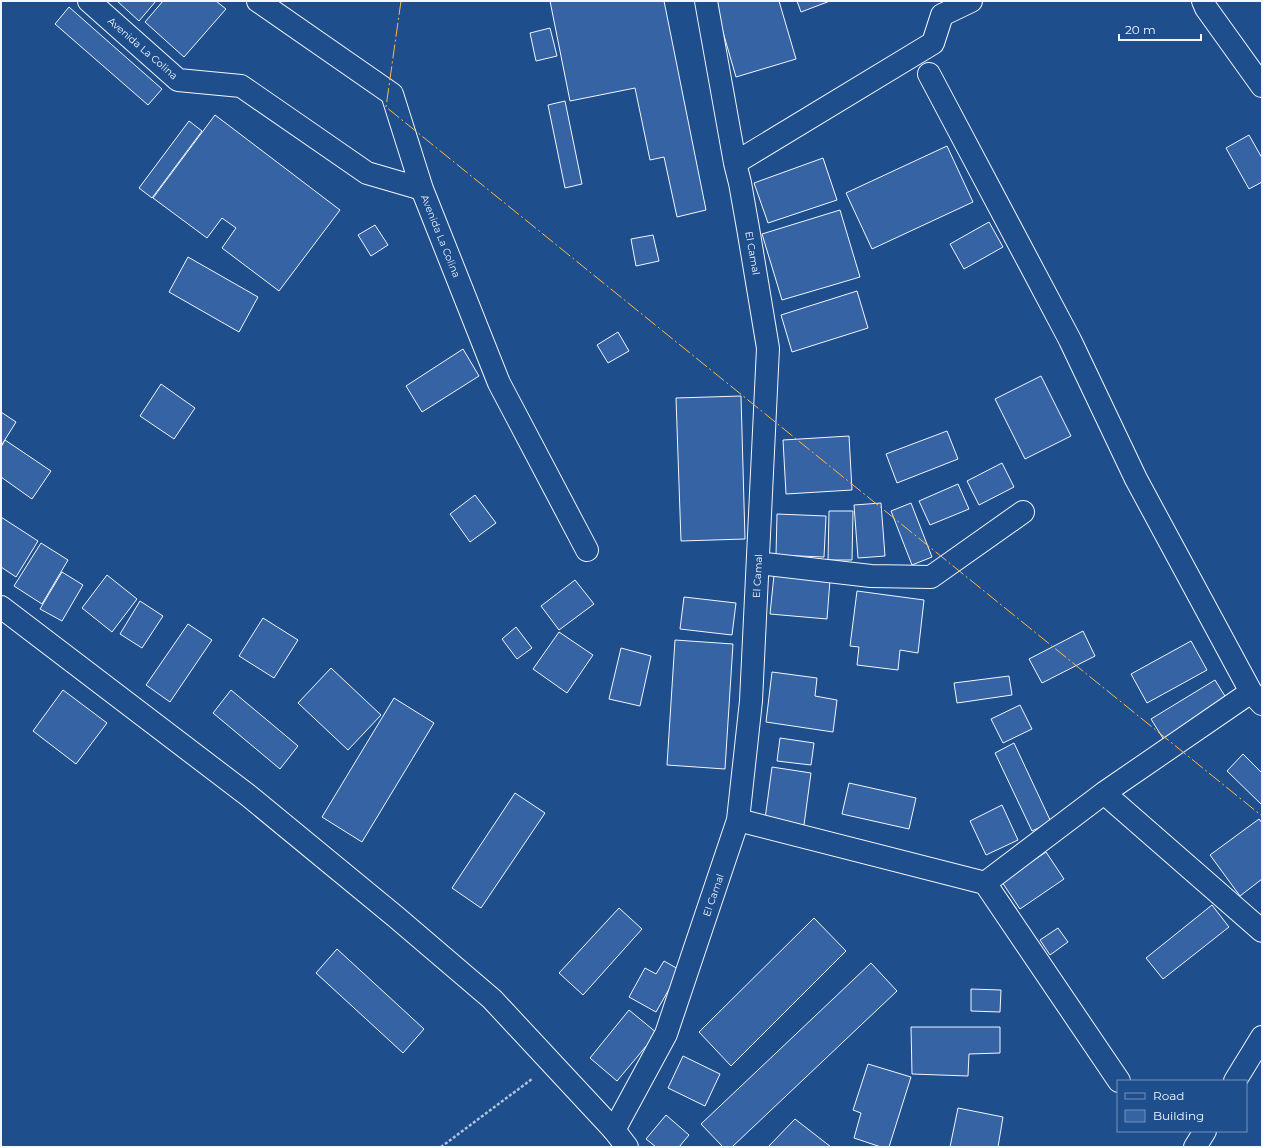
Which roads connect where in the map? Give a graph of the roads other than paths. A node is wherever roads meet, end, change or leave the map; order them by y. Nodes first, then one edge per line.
1 (89, 1) edge
2 (258, 1) edge
3 (706, 1) edge
4 (971, 1) edge
5 (1203, 1) edge
6 (929, 74) dead end
7 (1262, 86) edge
8 (735, 163) junction
9 (422, 189) junction
10 (1022, 512) dead end
11 (587, 550) dead end
12 (758, 563) junction
13 (1, 607) edge
14 (1256, 698) edge
15 (1104, 793) junction
16 (738, 820) junction
17 (985, 883) junction
18 (1262, 931) edge
19 (1262, 1037) edge
20 (1118, 1080) edge
21 (1236, 1080) edge
22 (614, 1130) junction
23 (1204, 1132) edge
24 (627, 1147) edge
25 (1195, 1147) edge

1 - 9 main road, Avenida La Colina
2 - 9 main road
3 - 8 main road, El Camal
4 - 8 main road
5 - 7 main road
6 - 14 main road
8 - 12 main road, El Camal
9 - 11 main road, Avenida La Colina
10 - 12 main road
12 - 16 main road, El Camal
13 - 22 main road
14 - 15 main road
15 - 17 main road
15 - 18 main road
16 - 17 main road
16 - 22 main road, El Camal
17 - 20 main road
19 - 21 main road
22 - 24 main road
23 - 25 main road

